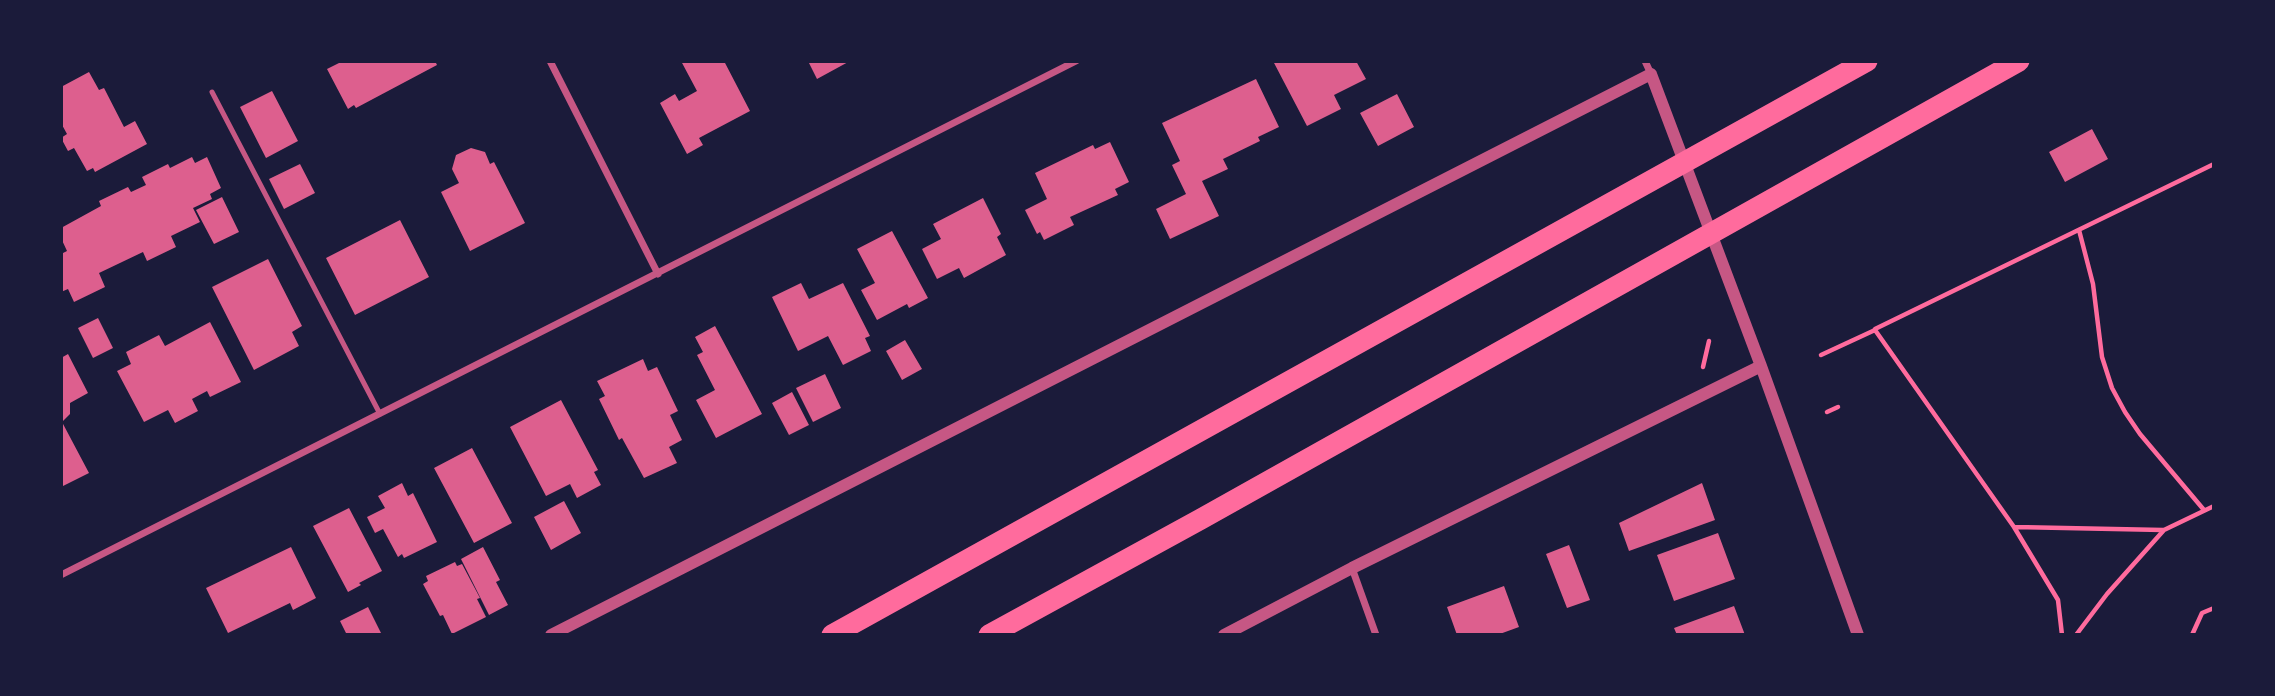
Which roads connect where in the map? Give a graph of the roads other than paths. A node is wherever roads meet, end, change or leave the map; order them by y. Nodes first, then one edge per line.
1 (550, 61) edge
2 (1076, 61) edge
3 (1867, 61) edge
4 (2019, 61) edge
5 (1648, 67) edge
6 (212, 92) dead end
7 (657, 274) junction
8 (1761, 366) junction
9 (380, 414) junction
10 (1352, 568) junction
11 (61, 575) edge
12 (551, 635) edge
13 (832, 635) edge
14 (989, 635) edge
15 (1224, 635) edge
16 (1376, 635) edge
17 (1858, 635) edge

1 - 7 street
2 - 7 street
3 - 13 highway
4 - 14 highway
5 - 8 street
5 - 12 street
6 - 9 lane
7 - 9 street
8 - 10 street
8 - 17 street
9 - 11 street
10 - 15 street
10 - 16 street

